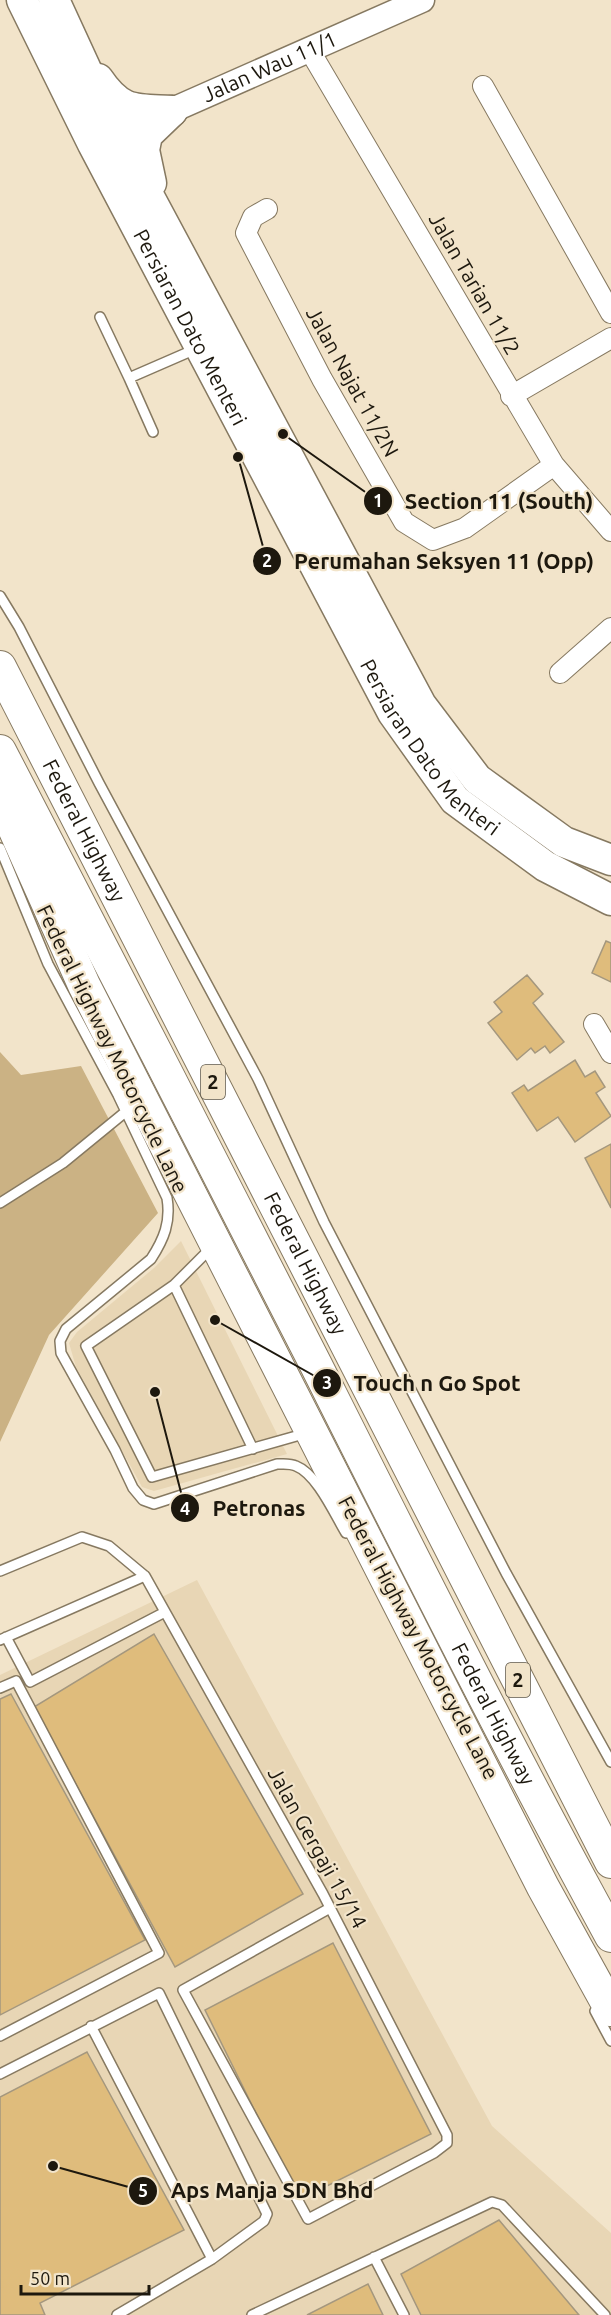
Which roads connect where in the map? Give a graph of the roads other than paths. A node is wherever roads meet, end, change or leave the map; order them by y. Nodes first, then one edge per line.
1 (22, 0) edge
2 (54, 0) edge
3 (422, 0) edge
4 (72, 40) junction
5 (310, 51) junction
6 (483, 86) dead end
7 (172, 111) junction
8 (81, 120) junction
9 (116, 135) junction
10 (104, 166) junction
11 (267, 209) dead end
12 (164, 224) junction
13 (611, 314) edge
14 (100, 316) dead end
15 (611, 338) edge
16 (200, 348) junction
17 (129, 378) junction
18 (511, 396) junction
19 (153, 432) dead end
20 (554, 465) junction
21 (611, 531) edge
22 (0, 596) edge
23 (611, 628) edge
24 (0, 667) edge
25 (560, 673) dead end
26 (0, 751) edge
27 (0, 797) edge
28 (0, 848) edge
29 (611, 860) edge
30 (611, 900) edge
31 (594, 1024) dead end
32 (611, 1053) edge
33 (135, 1106) junction
34 (0, 1203) edge
35 (215, 1243) junction
36 (174, 1285) junction
37 (312, 1431) junction
38 (133, 1440) junction
39 (253, 1449) junction
40 (115, 1450) junction
41 (354, 1546) dead end
42 (0, 1571) edge
43 (145, 1576) junction
44 (165, 1612) junction
45 (3, 1639) edge
46 (0, 1688) edge
47 (611, 1762) edge
48 (611, 1862) edge
49 (330, 1908) junction
50 (611, 1936) edge
51 (603, 1999) edge
52 (91, 2026) junction
53 (0, 2036) edge
54 (611, 2041) edge
55 (0, 2074) edge
56 (374, 2257) junction
57 (212, 2259) junction
58 (117, 2315) edge
59 (252, 2315) edge
60 (404, 2315) edge
61 (605, 2315) edge

1 - 8 main road, Persiaran Dato Menteri
2 - 4 main road, Persiaran Dato Menteri
3 - 5 street, Jalan Wau 11/1
4 - 7 main road
4 - 9 main road, Persiaran Dato Menteri
5 - 7 street, Jalan Wau 11/1
5 - 18 street, Jalan Tarian 11/2
6 - 13 street
7 - 9 street, Jalan Wau 11/1
7 - 12 main road
8 - 9 main road
8 - 10 main road, Persiaran Dato Menteri
9 - 10 main road
9 - 12 main road, Persiaran Dato Menteri
10 - 16 main road, Persiaran Dato Menteri
11 - 20 street, Jalan Najat 11/2N
12 - 29 main road, Persiaran Dato Menteri
14 - 17 lane
15 - 18 street
16 - 17 lane
16 - 30 main road, Persiaran Dato Menteri
17 - 19 lane
18 - 20 street, Jalan Tarian 11/2
20 - 21 street, Jalan Tarian 11/2
22 - 47 lane
23 - 25 street
24 - 48 highway, Federal Highway / 2
26 - 50 highway, Federal Highway / 2
27 - 33 highway
28 - 33 lane, Federal Highway Motorcycle Lane
31 - 32 street
33 - 34 lane
33 - 35 highway
33 - 40 lane, Federal Highway Motorcycle Lane
35 - 36 lane
35 - 37 highway
36 - 38 lane
36 - 39 lane
37 - 39 lane
37 - 51 highway
38 - 39 lane
38 - 40 lane
40 - 41 lane, Federal Highway Motorcycle Lane
42 - 43 lane, Jalan Gergaji 15/14
43 - 44 lane, Jalan Gergaji 15/14
43 - 45 lane
44 - 45 lane
44 - 49 lane, Jalan Gergaji 15/14
46 - 53 lane
49 - 49 lane, Jalan Gergaji 15/14
51 - 54 lane
52 - 55 lane
52 - 57 lane
52 - 57 lane
56 - 59 lane
56 - 60 lane
56 - 61 lane
57 - 58 lane

